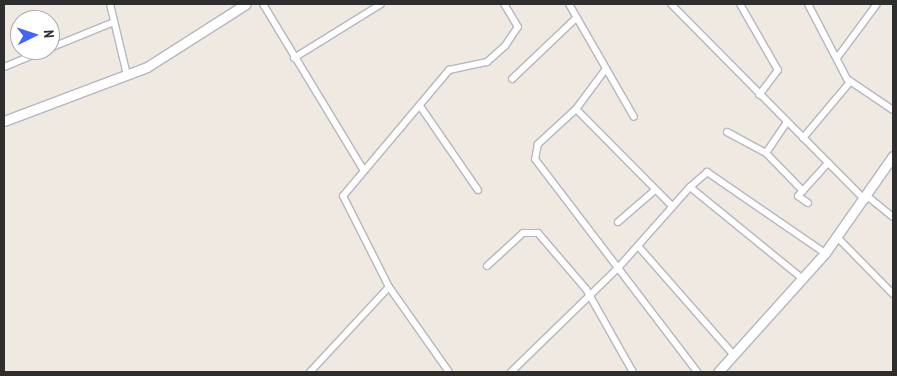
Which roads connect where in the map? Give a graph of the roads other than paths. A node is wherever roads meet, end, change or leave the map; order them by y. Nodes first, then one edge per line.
1 (110, 4) edge
2 (246, 4) edge
3 (262, 4) edge
4 (382, 4) edge
5 (504, 4) edge
6 (569, 4) edge
7 (671, 4) edge
8 (740, 4) edge
9 (808, 4) edge
10 (877, 4) edge
11 (576, 18) junction
12 (114, 22) junction
13 (60, 44) edge
14 (294, 58) junction
15 (837, 58) junction
16 (21, 60) edge
17 (4, 67) edge
18 (605, 70) junction
19 (127, 75) junction
20 (512, 79) dead end
21 (850, 82) junction
22 (759, 95) junction
23 (420, 106) junction
24 (576, 109) junction
25 (893, 110) edge
26 (634, 117) dead end
27 (4, 121) edge
28 (787, 122) junction
29 (728, 132) dead end
30 (803, 138) junction
31 (766, 153) junction
32 (893, 156) edge
33 (828, 163) junction
34 (363, 169) junction
35 (690, 187) junction
36 (478, 190) dead end
37 (655, 190) junction
38 (803, 191) junction
39 (866, 198) junction
40 (808, 203) dead end
41 (672, 205) junction
42 (893, 217) edge
43 (618, 222) dead end
44 (837, 237) junction
45 (638, 246) junction
46 (825, 253) junction
47 (486, 266) dead end
48 (618, 268) junction
49 (803, 279) junction
50 (389, 287) junction
51 (589, 294) junction
52 (893, 294) edge
53 (733, 354) junction
54 (310, 372) edge
55 (449, 372) edge
56 (511, 372) edge
57 (633, 372) edge
58 (697, 372) edge
59 (718, 372) edge

1 - 12 street
2 - 19 street
3 - 14 street
4 - 14 street
5 - 23 street
6 - 11 street
7 - 22 street
8 - 22 street
9 - 15 street
10 - 15 street
11 - 18 street
11 - 20 street
12 - 13 street
12 - 19 street
14 - 34 street
15 - 21 street
16 - 17 street
18 - 24 street
18 - 26 street
19 - 27 street
21 - 25 street
21 - 30 street
22 - 28 street
23 - 34 street
23 - 36 street
24 - 37 street
24 - 48 street
28 - 30 street
28 - 31 street
29 - 31 street
30 - 33 street
31 - 38 street
32 - 39 street
33 - 38 street
33 - 39 street
34 - 50 street
35 - 41 street
35 - 46 street
35 - 49 street
37 - 41 street
37 - 43 street
38 - 40 street
39 - 42 street
39 - 44 street
41 - 45 street
44 - 46 street
44 - 52 street
45 - 48 street
45 - 53 street
46 - 49 street
47 - 51 street
48 - 51 street
48 - 58 street
49 - 53 street
50 - 54 street
50 - 55 street
51 - 56 street
51 - 57 street
53 - 59 street

